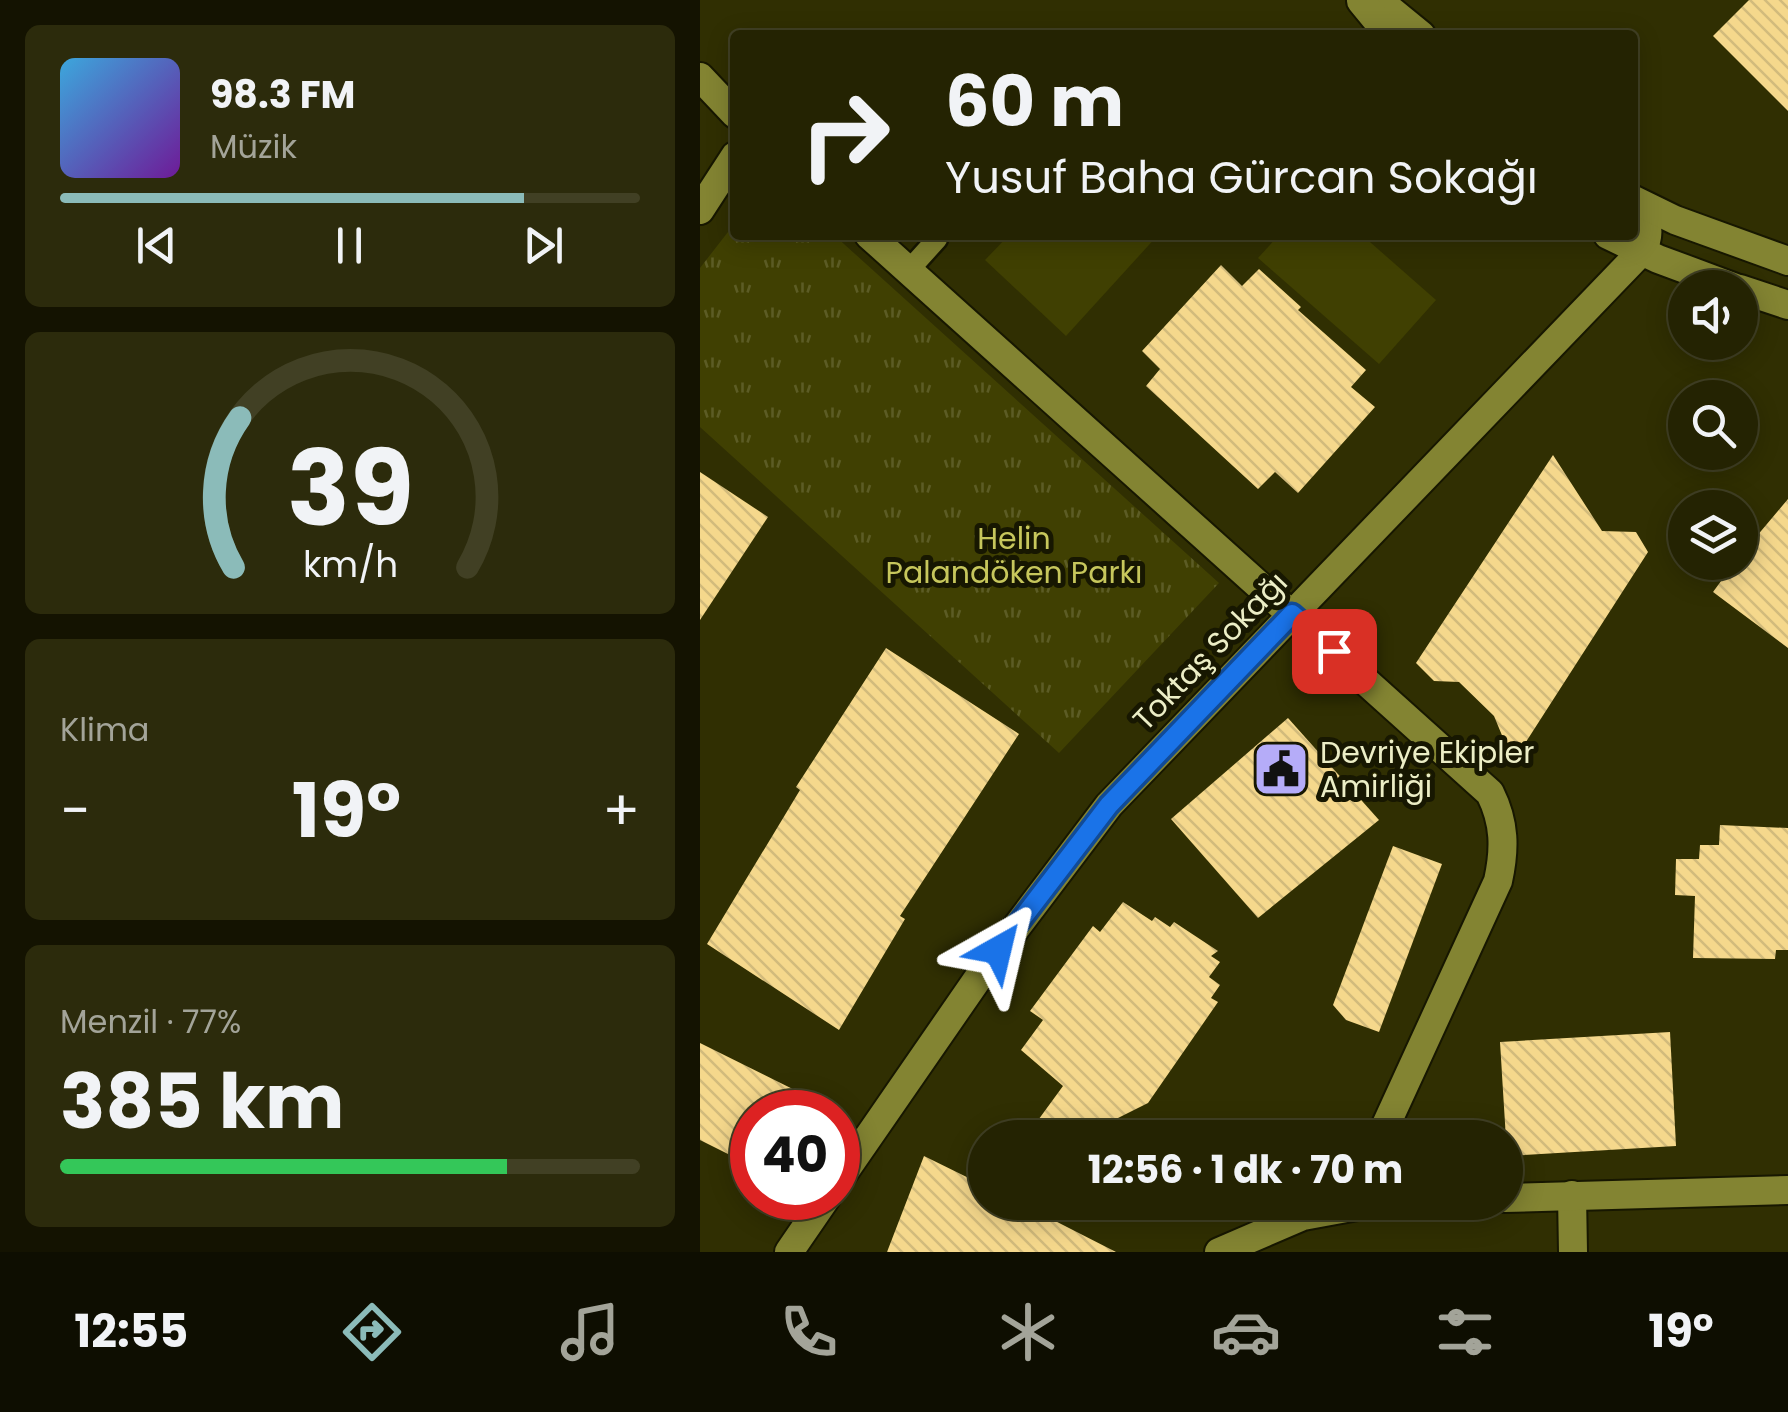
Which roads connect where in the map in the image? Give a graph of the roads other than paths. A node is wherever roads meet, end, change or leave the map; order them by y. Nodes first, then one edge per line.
1 (1360, 0) edge
2 (1378, 0) edge
3 (1384, 30) edge
4 (1416, 30) edge
5 (700, 77) edge
6 (730, 109) edge
7 (730, 164) edge
8 (1638, 203) edge
9 (1638, 209) edge
10 (700, 210) edge
11 (875, 240) edge
12 (936, 240) edge
13 (1618, 240) edge
14 (1641, 252) junction
15 (1788, 261) edge
16 (909, 270) junction
17 (1690, 270) edge
18 (1758, 295) edge
19 (1788, 305) edge
20 (1292, 614) junction
21 (1388, 1120) edge
22 (860, 1149) edge
23 (1788, 1190) edge
24 (1572, 1196) junction
25 (1523, 1197) edge
26 (811, 1220) edge
27 (1292, 1220) edge
28 (789, 1252) edge
29 (1219, 1252) edge
30 (1573, 1252) edge

1 - 3 street
2 - 4 street
5 - 6 street
7 - 10 street
8 - 15 street
9 - 14 street
11 - 16 street
12 - 16 lane
13 - 14 street
14 - 17 street
14 - 20 street, Toktaş Sokağı
16 - 20 street
18 - 19 street
20 - 21 street
20 - 22 street, Toktaş Sokağı
23 - 24 street
24 - 25 street
24 - 30 street
26 - 28 street
27 - 29 street

